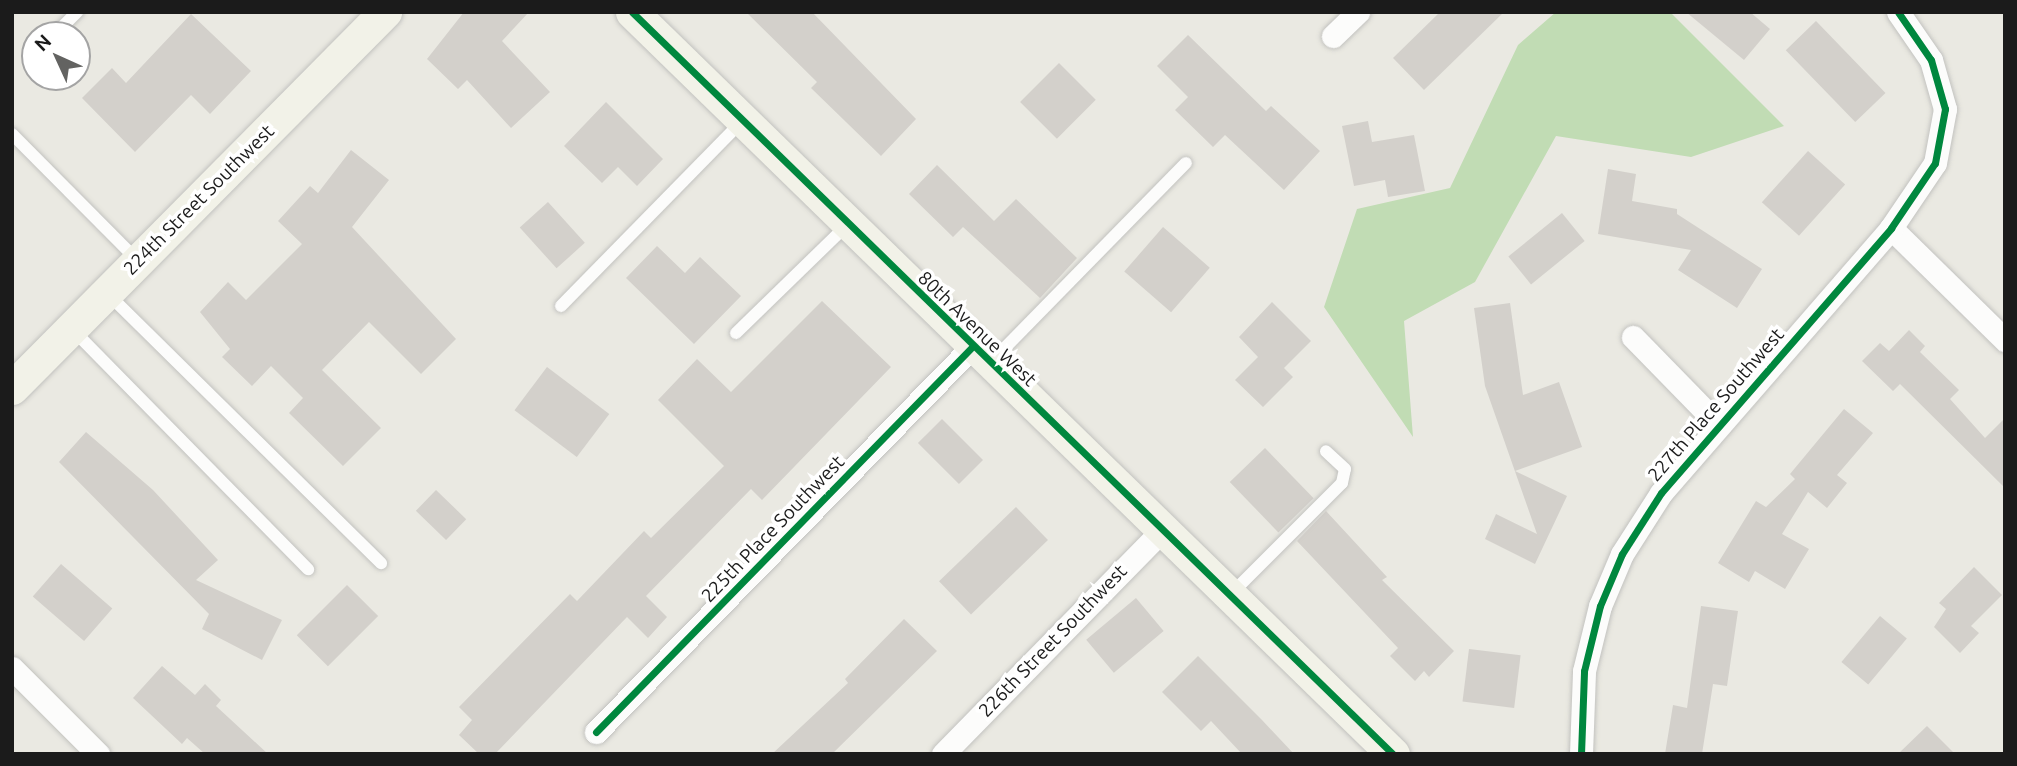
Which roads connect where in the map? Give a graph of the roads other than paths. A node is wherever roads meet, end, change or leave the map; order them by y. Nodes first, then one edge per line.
1 (385, 12) edge
2 (632, 12) edge
3 (1358, 12) edge
4 (1898, 12) edge
5 (1333, 36) dead end
6 (741, 122) junction
7 (12, 134) edge
8 (1186, 163) dead end
9 (847, 225) junction
10 (1891, 228) junction
11 (139, 262) junction
12 (107, 293) junction
13 (561, 306) dead end
14 (71, 329) junction
15 (736, 333) dead end
16 (1633, 337) dead end
17 (2005, 340) edge
18 (981, 355) junction
19 (12, 388) edge
20 (1718, 424) junction
21 (1326, 451) dead end
22 (1163, 529) junction
23 (381, 564) dead end
24 (308, 569) dead end
25 (1230, 595) junction
26 (12, 668) edge
27 (596, 733) dead end
28 (99, 754) edge
29 (943, 754) edge
30 (1394, 754) edge
31 (1581, 754) edge

1 - 11 street, 224th Street Southwest
2 - 6 street, 80th Avenue West
3 - 5 street
4 - 10 street, 227th Place Southwest
6 - 9 street, 80th Avenue West
6 - 13 lane
7 - 11 lane
8 - 18 lane
9 - 15 lane
9 - 18 street, 80th Avenue West
10 - 17 street
10 - 20 street, 227th Place Southwest
11 - 12 street, 224th Street Southwest
12 - 14 street, 224th Street Southwest
12 - 23 lane
14 - 19 street, 224th Street Southwest
14 - 24 lane
16 - 20 street
18 - 22 street, 80th Avenue West
18 - 27 street, 225th Place Southwest
20 - 31 street, 227th Place Southwest
21 - 25 lane
22 - 25 street, 80th Avenue West
22 - 29 street, 226th Street Southwest
25 - 30 street, 80th Avenue West
26 - 28 street

